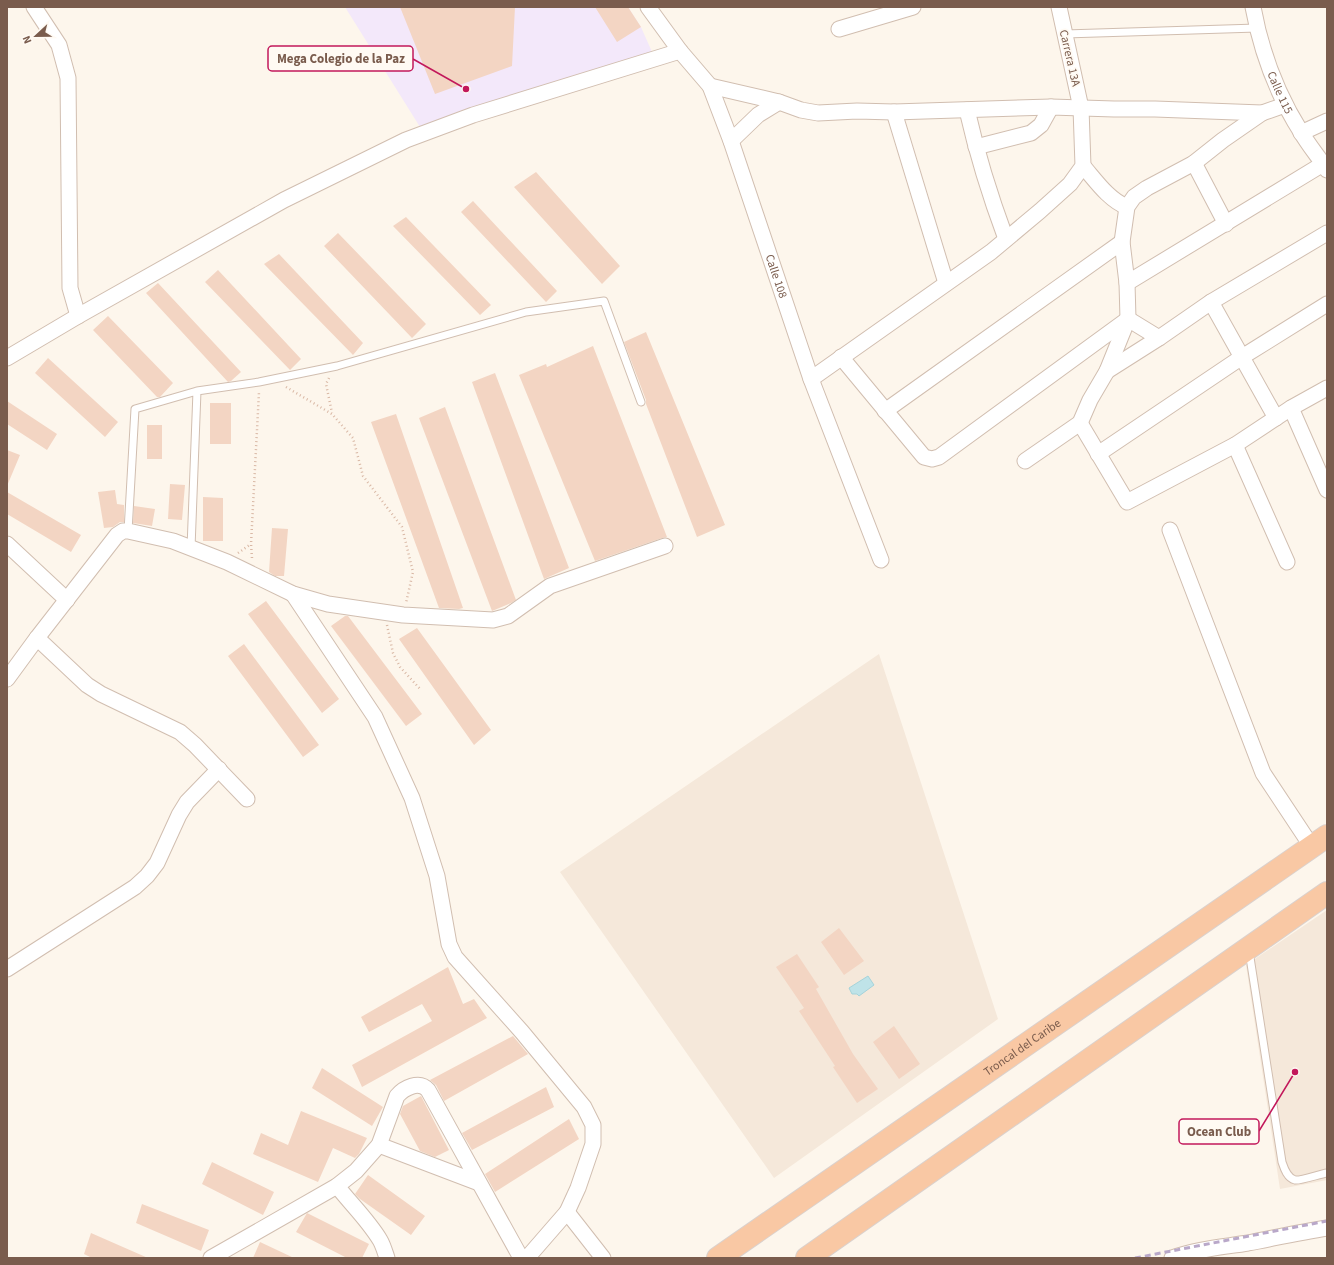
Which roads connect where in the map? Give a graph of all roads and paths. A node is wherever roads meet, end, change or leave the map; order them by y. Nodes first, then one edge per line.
1 (34, 7) edge
2 (648, 7) edge
3 (913, 7) edge
4 (1059, 7) edge
5 (1253, 7) edge
6 (1257, 28) junction
7 (839, 29) dead end
8 (1065, 34) junction
9 (680, 51) junction
10 (710, 86) junction
11 (779, 102) junction
12 (1285, 105) junction
13 (1051, 107) junction
14 (1081, 108) junction
15 (967, 110) junction
16 (894, 112) junction
17 (1262, 113) junction
18 (1327, 121) edge
19 (1301, 133) junction
20 (731, 141) junction
21 (976, 147) junction
22 (1194, 163) junction
23 (1083, 166) junction
24 (1325, 167) edge
25 (1127, 207) junction
26 (1226, 224) junction
27 (1327, 233) edge
28 (1006, 239) junction
29 (1122, 242) junction
30 (946, 283) junction
31 (1127, 283) junction
32 (1210, 302) junction
33 (1327, 304) edge
34 (78, 316) junction
35 (1128, 318) junction
36 (1159, 338) junction
37 (841, 357) junction
38 (1242, 357) junction
39 (7, 358) edge
40 (337, 366) junction
41 (1106, 371) junction
42 (811, 378) junction
43 (272, 379) junction
44 (259, 382) junction
45 (1327, 388) edge
46 (197, 391) junction
47 (641, 402) dead end
48 (1291, 408) junction
49 (885, 411) junction
50 (332, 414) junction
51 (1276, 418) junction
52 (1080, 423) junction
53 (1235, 445) junction
54 (1098, 454) junction
55 (1025, 461) dead end
56 (1327, 490) edge
57 (1170, 530) dead end
58 (128, 531) junction
59 (7, 544) edge
60 (665, 546) dead end
61 (191, 548) junction
62 (881, 560) dead end
63 (1288, 562) dead end
64 (260, 577) junction
65 (293, 594) junction
66 (67, 600) junction
67 (385, 613) junction
68 (403, 615) junction
69 (37, 638) junction
70 (7, 679) edge
71 (421, 690) dead end
72 (219, 769) junction
73 (247, 799) dead end
74 (1319, 842) edge
75 (1327, 893) edge
76 (1249, 948) junction
77 (7, 969) edge
78 (379, 1145) junction
79 (1327, 1173) edge
80 (479, 1183) junction
81 (337, 1186) junction
82 (567, 1212) junction
83 (1327, 1228) edge
84 (210, 1258) edge
85 (387, 1258) edge
86 (522, 1258) edge
87 (526, 1258) edge
88 (603, 1258) edge
89 (718, 1258) edge
90 (807, 1258) edge
91 (1172, 1258) edge

1 - 34 street
2 - 9 street, Calle 108
3 - 7 street
4 - 8 street, Carrera 13A
5 - 6 street, Calle 115
6 - 8 lane
6 - 12 street, Calle 115
8 - 14 street, Carrera 13A
9 - 10 street, Calle 108
9 - 34 street
10 - 11 street
10 - 20 street, Calle 108
11 - 16 street
11 - 20 street
12 - 17 street
12 - 19 street, Calle 115
13 - 14 street
13 - 15 street
13 - 21 street
14 - 17 street
14 - 23 street, Carrera 13A
15 - 16 street
15 - 21 street
16 - 30 street
17 - 22 street
18 - 19 street
19 - 24 street, Calle 115
20 - 42 street, Calle 108
21 - 28 street
22 - 25 street
22 - 26 street
23 - 25 street
23 - 28 street
24 - 26 street
25 - 29 street
26 - 31 street
27 - 32 street
28 - 30 street
29 - 31 street
29 - 49 street
30 - 37 street
31 - 35 street
32 - 36 street
32 - 38 street
33 - 38 street
34 - 39 street
35 - 36 street
35 - 41 street
35 - 49 street
36 - 41 street
37 - 42 street
37 - 49 street
38 - 51 street
38 - 54 street
40 - 43 lane
40 - 47 lane
40 - 50 path
41 - 52 street
42 - 62 street, Calle 108
43 - 44 lane
43 - 50 path
44 - 46 lane
44 - 64 path
45 - 48 street
46 - 58 lane
46 - 61 lane
48 - 51 street
48 - 56 street
50 - 68 path
51 - 53 street
52 - 54 street
52 - 55 street
53 - 54 street
53 - 63 street
57 - 74 street
58 - 61 street
58 - 66 street
59 - 66 street
60 - 68 street
61 - 64 street
64 - 65 street
65 - 67 street
65 - 82 street
66 - 69 street
67 - 68 street
67 - 71 path
69 - 70 street
69 - 72 street
72 - 73 street
72 - 77 street
74 - 89 highway, Troncal del Caribe
75 - 76 highway
76 - 79 lane
76 - 90 highway
78 - 80 street
78 - 80 street
78 - 81 street
80 - 86 street
81 - 84 street
81 - 85 street
82 - 87 street
82 - 88 street
83 - 91 street

